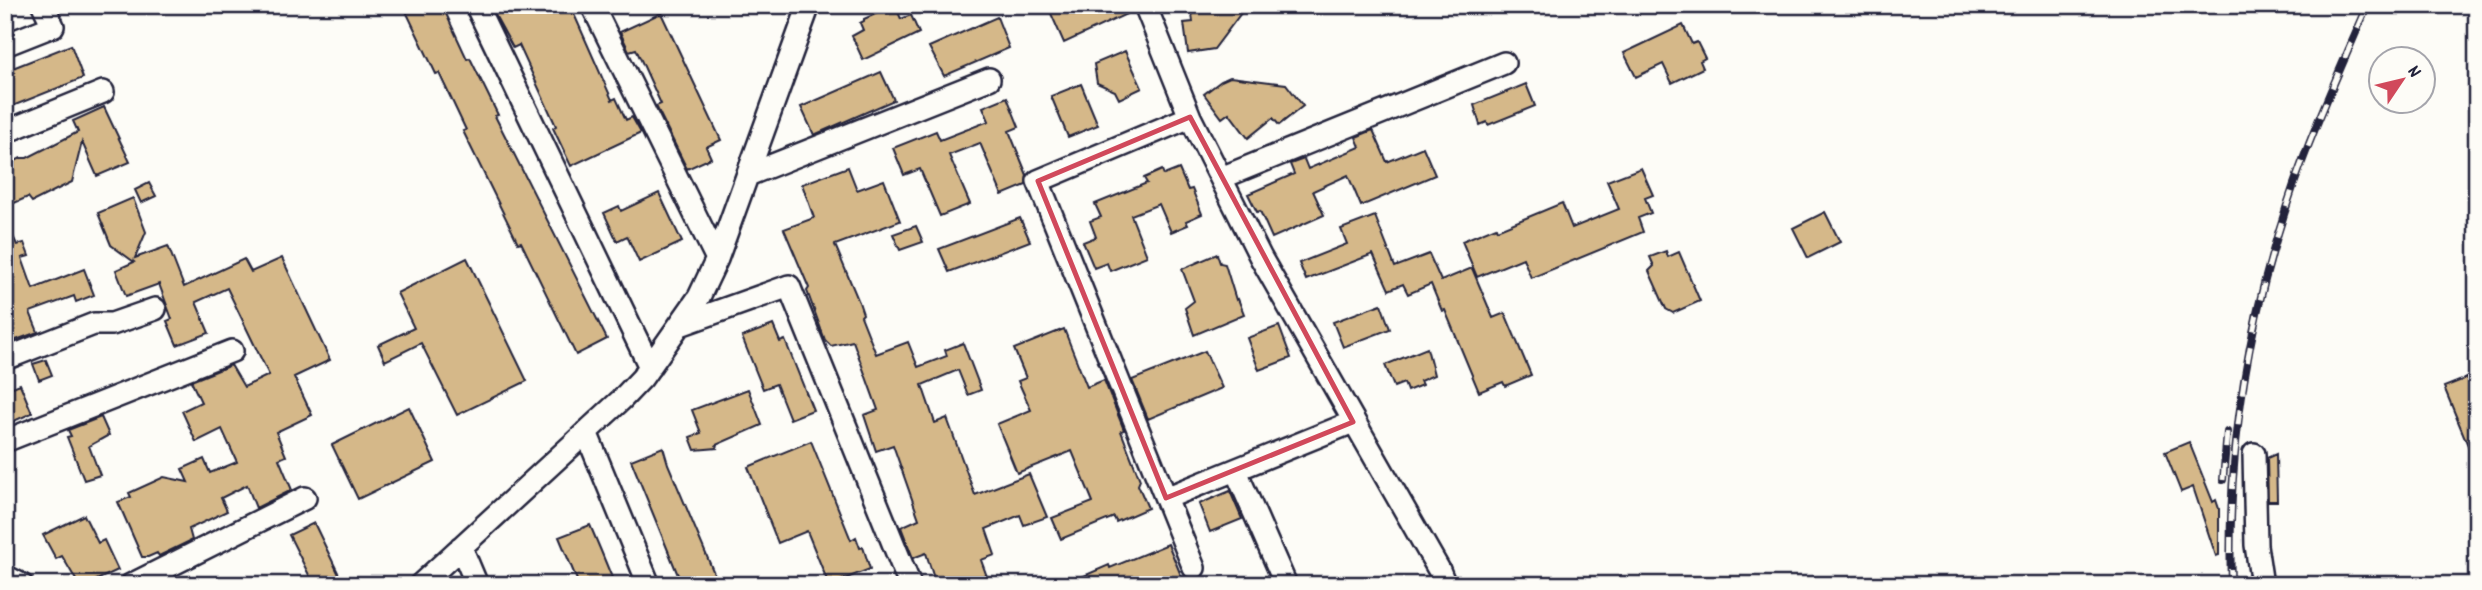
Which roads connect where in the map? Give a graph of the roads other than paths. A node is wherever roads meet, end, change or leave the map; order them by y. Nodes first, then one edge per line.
1 (43, 5) edge
2 (476, 5) edge
3 (592, 5) edge
4 (1144, 5) edge
5 (803, 10) edge
6 (5, 45) edge
7 (1504, 63) dead end
8 (989, 79) dead end
9 (103, 92) dead end
10 (1190, 117) junction
11 (5, 132) edge
12 (748, 175) junction
13 (1221, 178) junction
14 (717, 259) junction
15 (155, 309) dead end
16 (680, 325) junction
17 (232, 351) dead end
18 (5, 359) edge
19 (650, 367) junction
20 (1353, 422) junction
21 (586, 432) junction
22 (5, 440) edge
23 (2254, 454) dead end
24 (1236, 471) junction
25 (305, 498) dead end
26 (1166, 498) junction
27 (461, 547) junction
28 (1194, 568) dead end
29 (5, 576) edge
30 (22, 585) edge
31 (131, 585) edge
32 (420, 585) edge
33 (477, 585) edge
34 (649, 585) edge
35 (909, 585) edge
36 (1286, 585) edge
37 (1445, 585) edge
38 (2262, 585) edge

1 - 6 street
2 - 19 street
3 - 14 street
4 - 10 street
5 - 12 street
7 - 13 street
8 - 12 street
9 - 11 street
10 - 13 street
10 - 26 street
12 - 14 street
13 - 20 street
14 - 16 street
15 - 18 street
16 - 19 street
16 - 35 street
17 - 22 street
19 - 21 street
20 - 24 street
20 - 37 street
21 - 27 street
21 - 34 street
23 - 38 street
24 - 26 street
24 - 36 street
25 - 31 street
26 - 28 street
27 - 32 street
27 - 33 street
29 - 30 street

